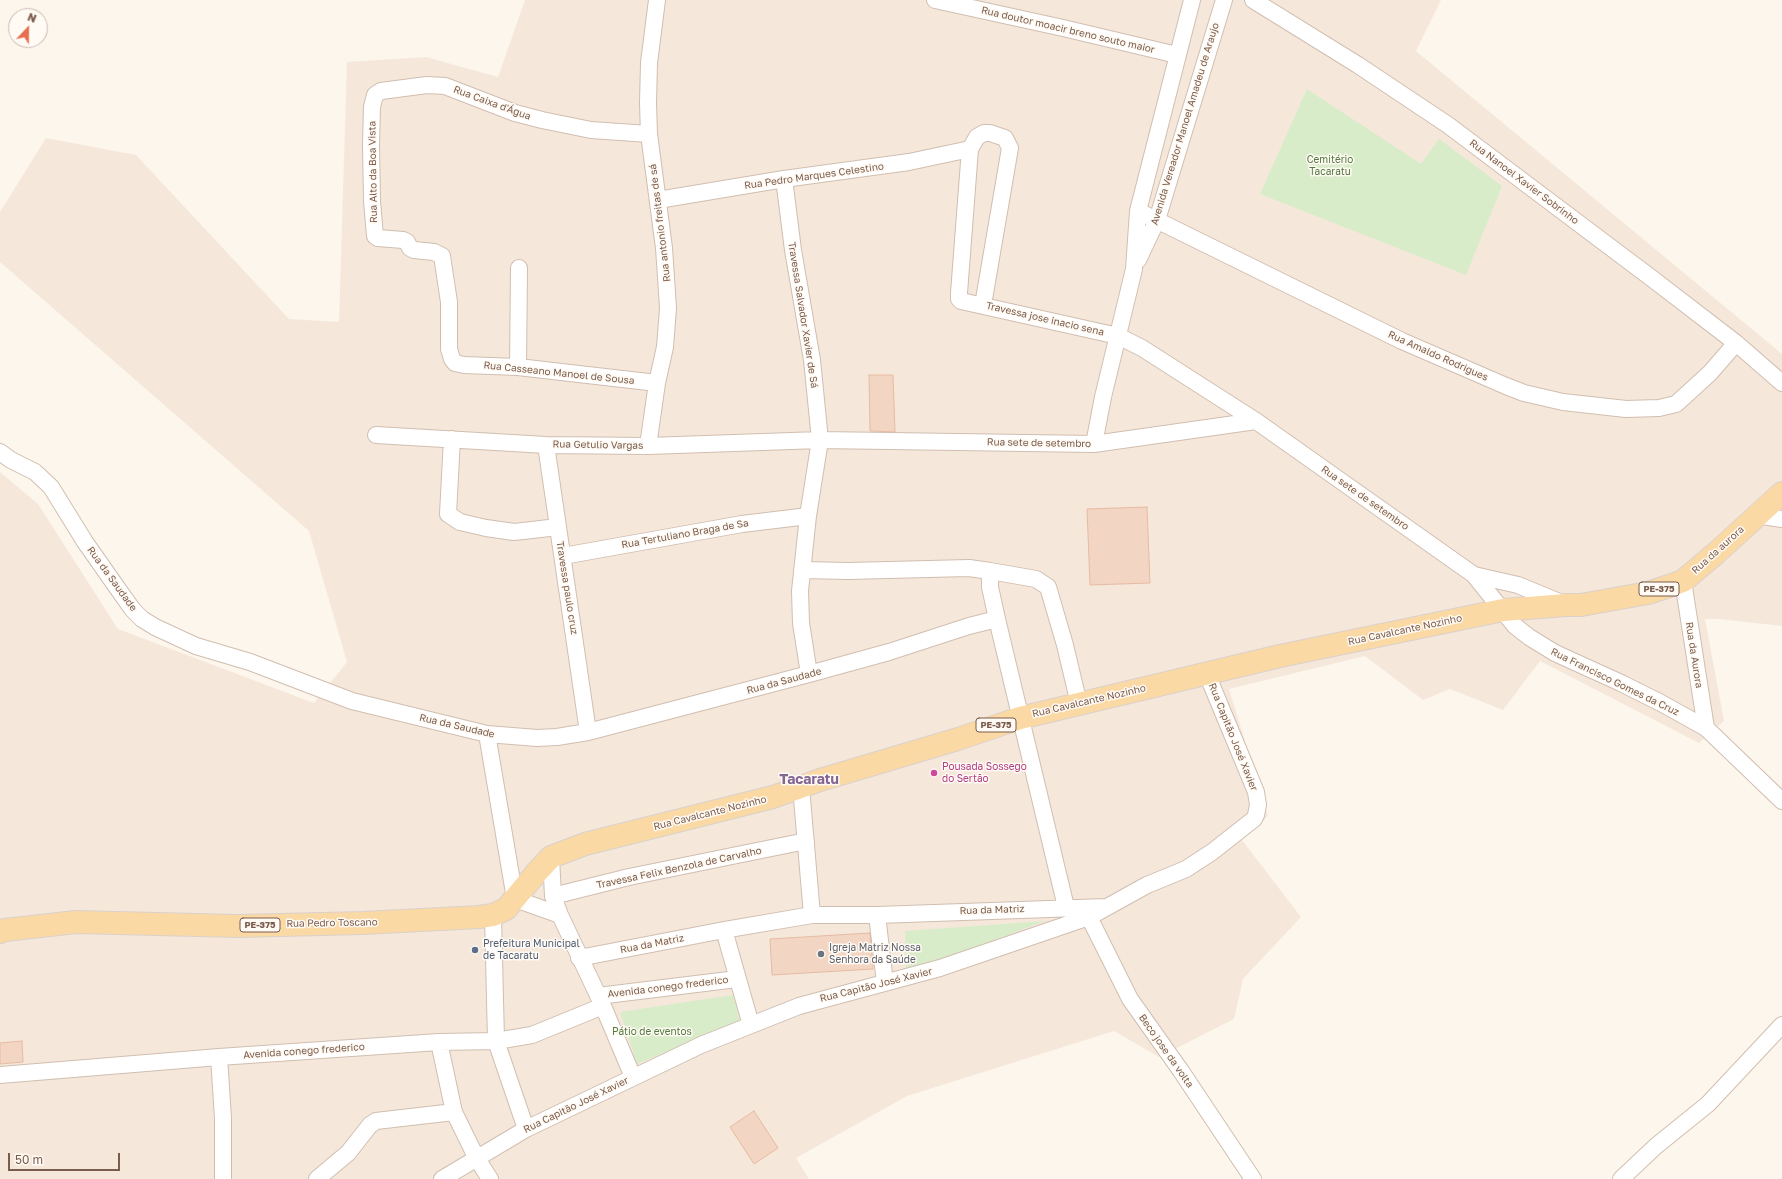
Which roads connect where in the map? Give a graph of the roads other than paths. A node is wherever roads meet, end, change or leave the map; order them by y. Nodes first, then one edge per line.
1 (657, 0) edge
2 (935, 0) edge
3 (1192, 0) edge
4 (1224, 0) edge
5 (1253, 0) edge
6 (1177, 55) junction
7 (382, 91) joint
8 (1168, 95) junction
9 (1192, 103) junction
10 (649, 134) junction
11 (970, 150) junction
12 (784, 179) junction
13 (658, 200) junction
14 (1138, 211) junction
15 (1157, 220) junction
16 (519, 268) dead end
17 (1134, 269) junction
18 (977, 304) junction
19 (1118, 336) junction
20 (1736, 343) junction
21 (460, 364) joint
22 (518, 367) junction
23 (657, 383) junction
24 (1782, 383) edge
25 (1256, 421) junction
26 (376, 435) dead end
27 (452, 439) junction
28 (820, 440) junction
29 (1094, 444) junction
30 (546, 445) junction
31 (648, 446) junction
32 (0, 452) edge
33 (1782, 493) edge
34 (808, 516) junction
35 (1756, 516) junction
36 (1782, 519) edge
37 (558, 527) junction
38 (563, 556) junction
39 (802, 570) junction
40 (990, 571) junction
41 (1474, 575) junction
42 (1683, 581) junction
43 (1566, 605) junction
44 (1503, 610) junction
45 (997, 619) junction
46 (809, 674) junction
47 (1207, 674) junction
48 (1079, 704) junction
49 (1020, 718) junction
50 (1706, 728) junction
51 (588, 732) junction
52 (487, 734) junction
53 (801, 787) junction
54 (1782, 801) edge
55 (806, 841) junction
56 (551, 857) junction
57 (553, 896) junction
58 (515, 899) junction
59 (1106, 906) junction
60 (1066, 907) junction
61 (493, 915) junction
62 (560, 915) junction
63 (812, 915) junction
64 (877, 915) junction
65 (1089, 917) junction
66 (724, 930) junction
67 (0, 932) edge
68 (580, 958) junction
69 (737, 979) junction
70 (885, 983) junction
71 (601, 1001) junction
72 (751, 1025) junction
73 (1782, 1025) edge
74 (496, 1041) junction
75 (440, 1042) junction
76 (219, 1057) junction
77 (0, 1075) edge
78 (633, 1077) junction
79 (454, 1112) junction
80 (526, 1129) junction
81 (476, 1157) junction
82 (223, 1179) edge
83 (317, 1179) edge
84 (442, 1179) edge
85 (490, 1179) edge
86 (1253, 1179) edge
87 (1621, 1179) edge

1 - 10 street, Rua antonio freitas de sá
2 - 6 street, Rua doutor moacir breno souto maior
3 - 6 street, Avenida Vereador Manoel Amadeu de Araujo
4 - 9 street, Avenida Vereador Manoel Amadeu de Araujo
5 - 20 street, Rua Nanoel Xavier Sobrinho
6 - 8 street, Avenida Vereador Manoel Amadeu de Araujo
7 - 10 street, Rua Caixa d'Água
7 - 21 street, Rua Alto da Boa Vista
8 - 9 street
8 - 14 street, Avenida Vereador Manoel Amadeu de Araujo
9 - 15 street, Avenida Vereador Manoel Amadeu de Araujo
10 - 13 street, Rua antonio freitas de sá
11 - 12 street, Rua Pedro Marques Celestino
11 - 18 street
11 - 18 street
12 - 13 street, Rua Pedro Marques Celestino
12 - 28 street, Travessa Salvador Xavier de Sá
13 - 23 street, Rua antonio freitas de sá
14 - 15 street, Rua Amaldo Rodrigues
14 - 17 street, Avenida Vereador Manoel Amadeu de Araujo
15 - 17 street, Avenida Vereador Manoel Amadeu de Araujo
15 - 20 street, Rua Amaldo Rodrigues
16 - 22 street
17 - 19 street, Avenida Vereador Manoel Amadeu de Araujo
18 - 19 street, Travessa jose inacio sena
19 - 25 street, Rua sete de setembro
19 - 29 street, Avenida Vereador Manoel Amadeu de Araujo
20 - 24 street, Rua Nanoel Xavier Sobrinho
21 - 22 street, Rua Casseano Manoel de Sousa
22 - 23 street, Rua Casseano Manoel de Sousa
23 - 31 street, Rua antonio freitas de sá
25 - 29 street, Rua sete de setembro
25 - 41 street, Rua sete de setembro
26 - 27 street, Rua Getulio Vargas
27 - 30 street, Rua Getulio Vargas
27 - 37 street
28 - 29 street, Rua sete de setembro
28 - 31 street, Rua Getulio Vargas
28 - 34 street, Travessa Salvador Xavier de Sá
30 - 31 street, Rua Getulio Vargas
30 - 37 street, Travessa paulo cruz
32 - 52 street, Rua da Saudade
33 - 35 main road, Rua da aurora / PE-375
34 - 38 street, Rua Tertuliano Braga de Sa
34 - 39 street, Travessa Salvador Xavier de Sá
35 - 36 street
35 - 42 main road, Rua da aurora / PE-375
37 - 38 street, Travessa paulo cruz
38 - 51 street, Travessa paulo cruz
39 - 40 street
39 - 46 street, Travessa Salvador Xavier de Sá
40 - 45 street
40 - 48 street
41 - 43 street
41 - 44 street, Rua Francisco Gomes da Cruz
42 - 43 main road, Rua da aurora / PE-375
42 - 50 street, Rua da Aurora
43 - 44 main road, Rua da aurora / PE-375
44 - 47 main road, Rua Cavalcante Nozinho / PE-375
44 - 50 street, Rua Francisco Gomes da Cruz
45 - 46 street, Rua da Saudade
45 - 49 street
46 - 51 street, Rua da Saudade
47 - 48 main road, Rua Cavalcante Nozinho / PE-375
47 - 59 street, Rua Capitão José Xavier
48 - 49 main road, Rua Cavalcante Nozinho / PE-375
49 - 53 main road, Rua Cavalcante Nozinho / PE-375
49 - 60 street
50 - 54 street, Rua Francisco Gomes da Cruz
51 - 52 street, Rua da Saudade
52 - 58 street
53 - 55 street
53 - 56 main road, Rua Cavalcante Nozinho / PE-375
55 - 57 street, Travessa Felix Benzola de Carvalho
55 - 63 street
56 - 57 street
56 - 58 main road, Rua Cavalcante Nozinho / PE-375
57 - 62 street
58 - 61 main road, Rua Pedro Toscano / PE-375
58 - 62 street
59 - 60 street, Rua da Matriz
59 - 65 street, Rua Capitão José Xavier
60 - 64 street, Rua da Matriz
61 - 67 main road, Rua Pedro Toscano / PE-375
61 - 74 street
62 - 68 street
63 - 64 street, Rua da Matriz
63 - 66 street, Rua da Matriz
64 - 70 street
65 - 70 street, Rua Capitão José Xavier
65 - 86 street, Beco jose da volta
66 - 68 street, Rua da Matriz
66 - 69 street
68 - 71 street
69 - 71 street, Avenida conego frederico
69 - 72 street
70 - 72 street, Rua Capitão José Xavier
71 - 74 street, Avenida conego frederico
71 - 78 street
72 - 78 street, Rua Capitão José Xavier
73 - 87 street
74 - 75 street, Avenida conego frederico
74 - 80 street
75 - 76 street, Avenida conego frederico
75 - 79 street
76 - 77 street, Avenida conego frederico
76 - 82 street
78 - 80 street, Rua Capitão José Xavier
79 - 81 street
79 - 83 street
80 - 81 street, Rua Capitão José Xavier
81 - 84 street, Rua Capitão José Xavier
81 - 85 street

